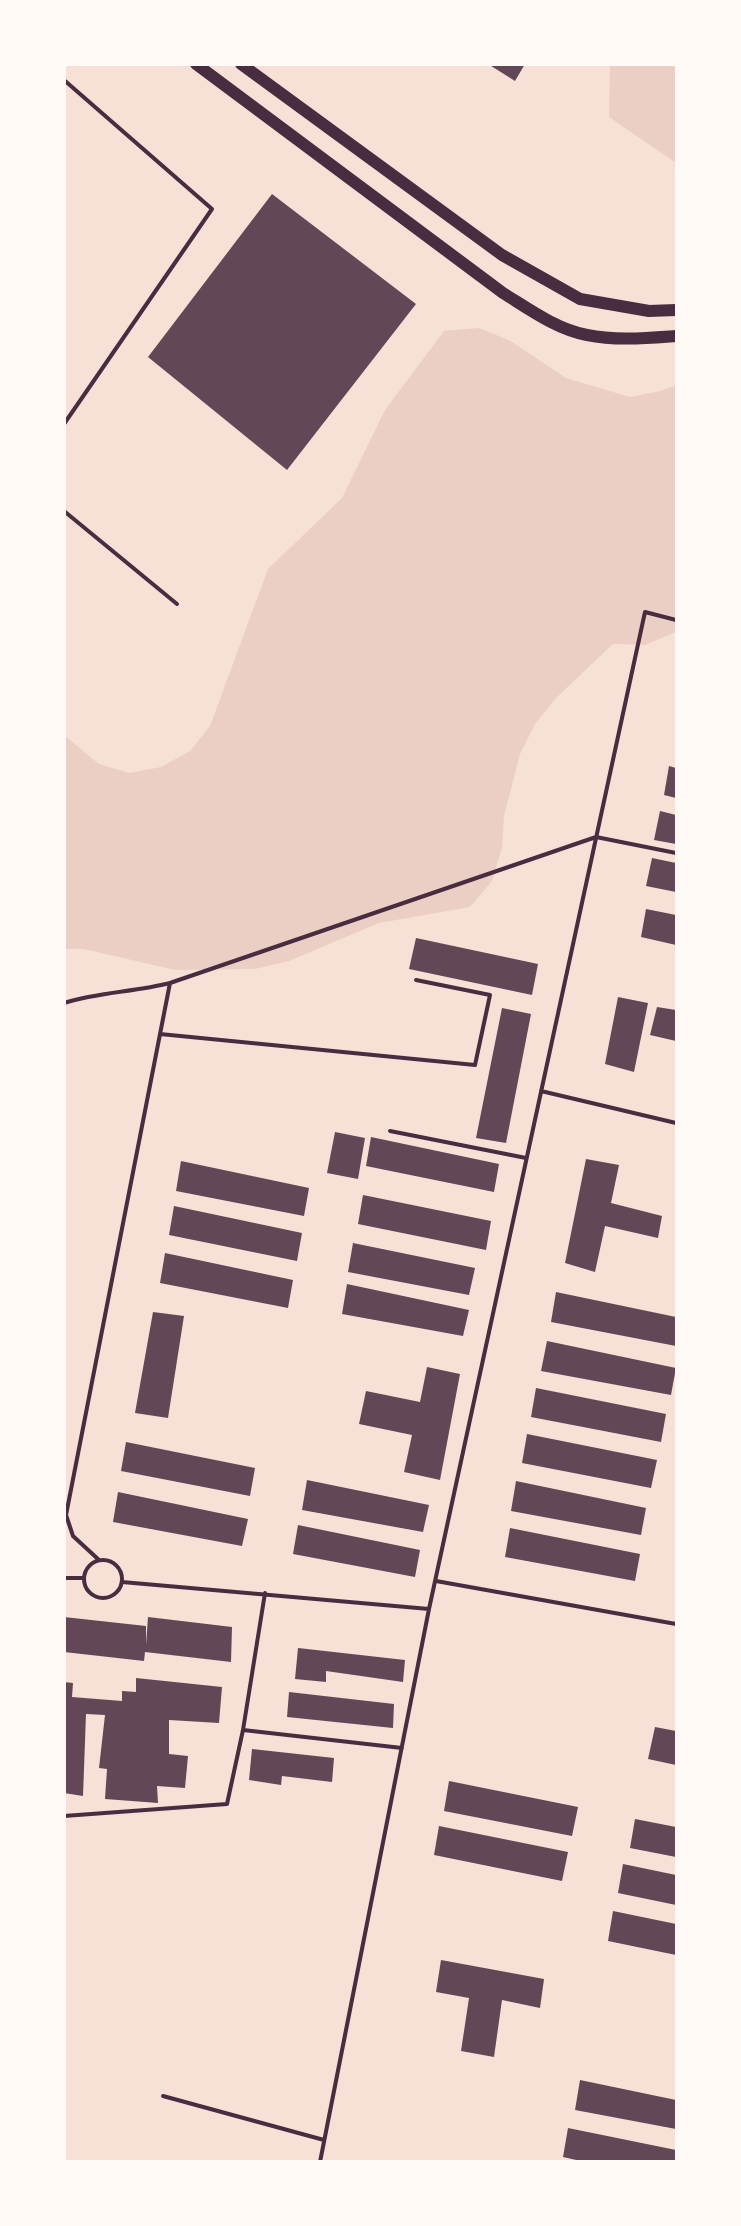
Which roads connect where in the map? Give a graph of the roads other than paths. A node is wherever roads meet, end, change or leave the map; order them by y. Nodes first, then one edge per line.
1 (196, 64) edge
2 (241, 64) edge
3 (64, 80) edge
4 (676, 310) edge
5 (676, 336) edge
6 (64, 423) edge
7 (64, 511) edge
8 (177, 604) dead end
9 (676, 620) edge
10 (596, 837) junction
11 (676, 853) edge
12 (416, 980) dead end
13 (170, 983) junction
14 (64, 1003) edge
15 (160, 1034) junction
16 (541, 1091) junction
17 (676, 1123) edge
18 (390, 1131) dead end
19 (526, 1158) junction
20 (99, 1560) junction
21 (64, 1578) edge
22 (84, 1578) junction
23 (436, 1581) junction
24 (122, 1582) junction
25 (265, 1593) junction
26 (429, 1609) junction
27 (676, 1624) edge
28 (243, 1730) junction
29 (402, 1748) junction
30 (64, 1816) edge
31 (164, 2096) dead end
32 (324, 2140) junction
33 (320, 2162) edge

1 - 5 main road
2 - 4 main road
3 - 6 lane
7 - 8 lane
9 - 10 lane
10 - 11 lane
10 - 13 lane
10 - 16 lane
12 - 15 lane
13 - 14 lane
13 - 15 lane
15 - 20 lane
16 - 17 lane
16 - 19 lane
18 - 19 lane
19 - 23 lane
20 - 22 lane
20 - 24 lane
21 - 22 lane
22 - 24 lane
23 - 26 lane
23 - 27 lane
24 - 25 lane
25 - 26 lane
25 - 28 lane
26 - 29 lane
28 - 29 lane
28 - 30 lane
29 - 32 lane
31 - 32 lane
32 - 33 lane

